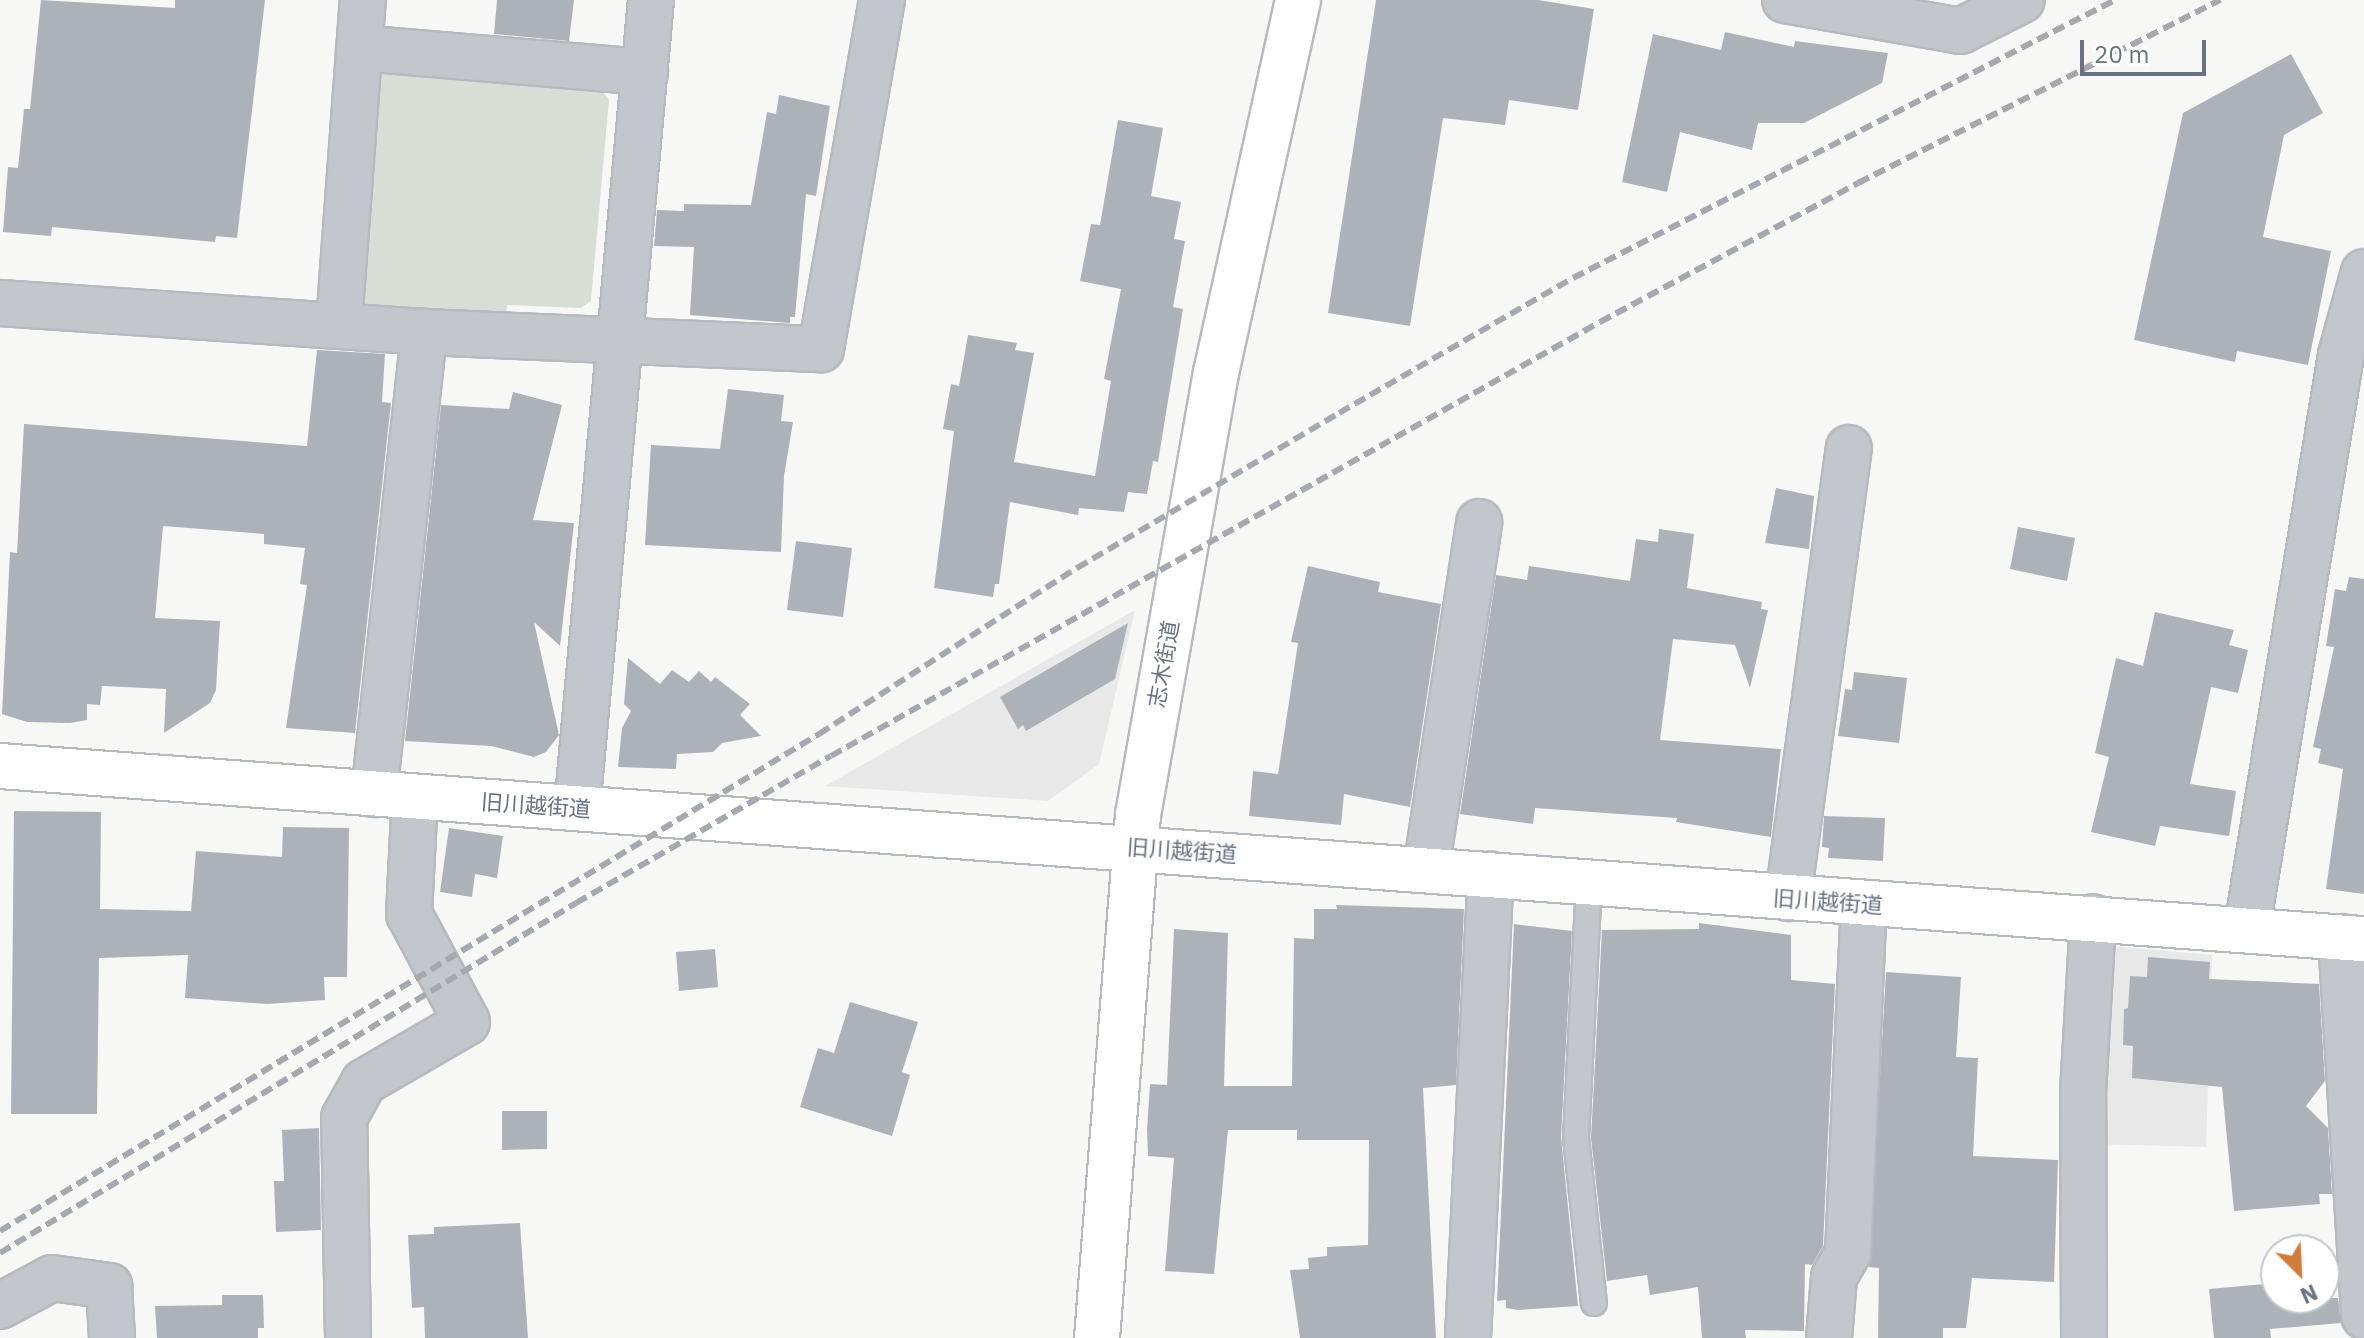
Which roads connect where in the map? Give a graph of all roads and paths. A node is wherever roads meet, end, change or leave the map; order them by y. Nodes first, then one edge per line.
1 (363, 0) edge
2 (651, 0) edge
3 (882, 0) edge
4 (1298, 0) edge
5 (1785, 0) edge
6 (2022, 0) edge
7 (1964, 15) edge
8 (359, 48) junction
9 (645, 72) junction
10 (2364, 272) edge
11 (0, 303) edge
12 (339, 324) junction
13 (424, 332) junction
14 (617, 340) junction
15 (1849, 448) dead end
16 (1479, 522) dead end
17 (0, 766) edge
18 (395, 795) junction
19 (577, 808) junction
20 (1137, 847) junction
21 (1426, 870) junction
22 (1491, 875) junction
23 (1589, 882) junction
24 (1788, 898) junction
25 (1864, 903) junction
26 (2093, 917) junction
27 (2247, 928) junction
28 (2352, 938) edge
29 (1594, 1303) dead end
30 (0, 1306) edge
31 (2364, 1316) edge
32 (112, 1338) edge
33 (348, 1338) edge
34 (1097, 1338) edge
35 (1468, 1338) edge
36 (1829, 1338) edge
37 (2084, 1338) edge

1 - 8 street
2 - 9 street
3 - 14 street
4 - 20 main road, 志木街道
5 - 7 street
6 - 7 street
8 - 9 street
8 - 12 street
9 - 14 street
10 - 27 street
11 - 12 street
12 - 13 street
13 - 14 street
13 - 18 street
14 - 19 street
15 - 24 street
16 - 21 street
17 - 18 main road, 旧川越街道
18 - 19 main road, 旧川越街道
18 - 33 street
19 - 20 main road, 旧川越街道
20 - 21 main road, 旧川越街道
20 - 34 main road, 志木街道
21 - 22 main road, 旧川越街道
22 - 23 main road, 旧川越街道
22 - 35 street
23 - 24 main road, 旧川越街道
23 - 29 lane
24 - 25 main road, 旧川越街道
25 - 26 main road, 旧川越街道
25 - 36 street
26 - 27 main road, 旧川越街道
26 - 37 street
27 - 28 main road, 旧川越街道
28 - 31 street
30 - 32 street

